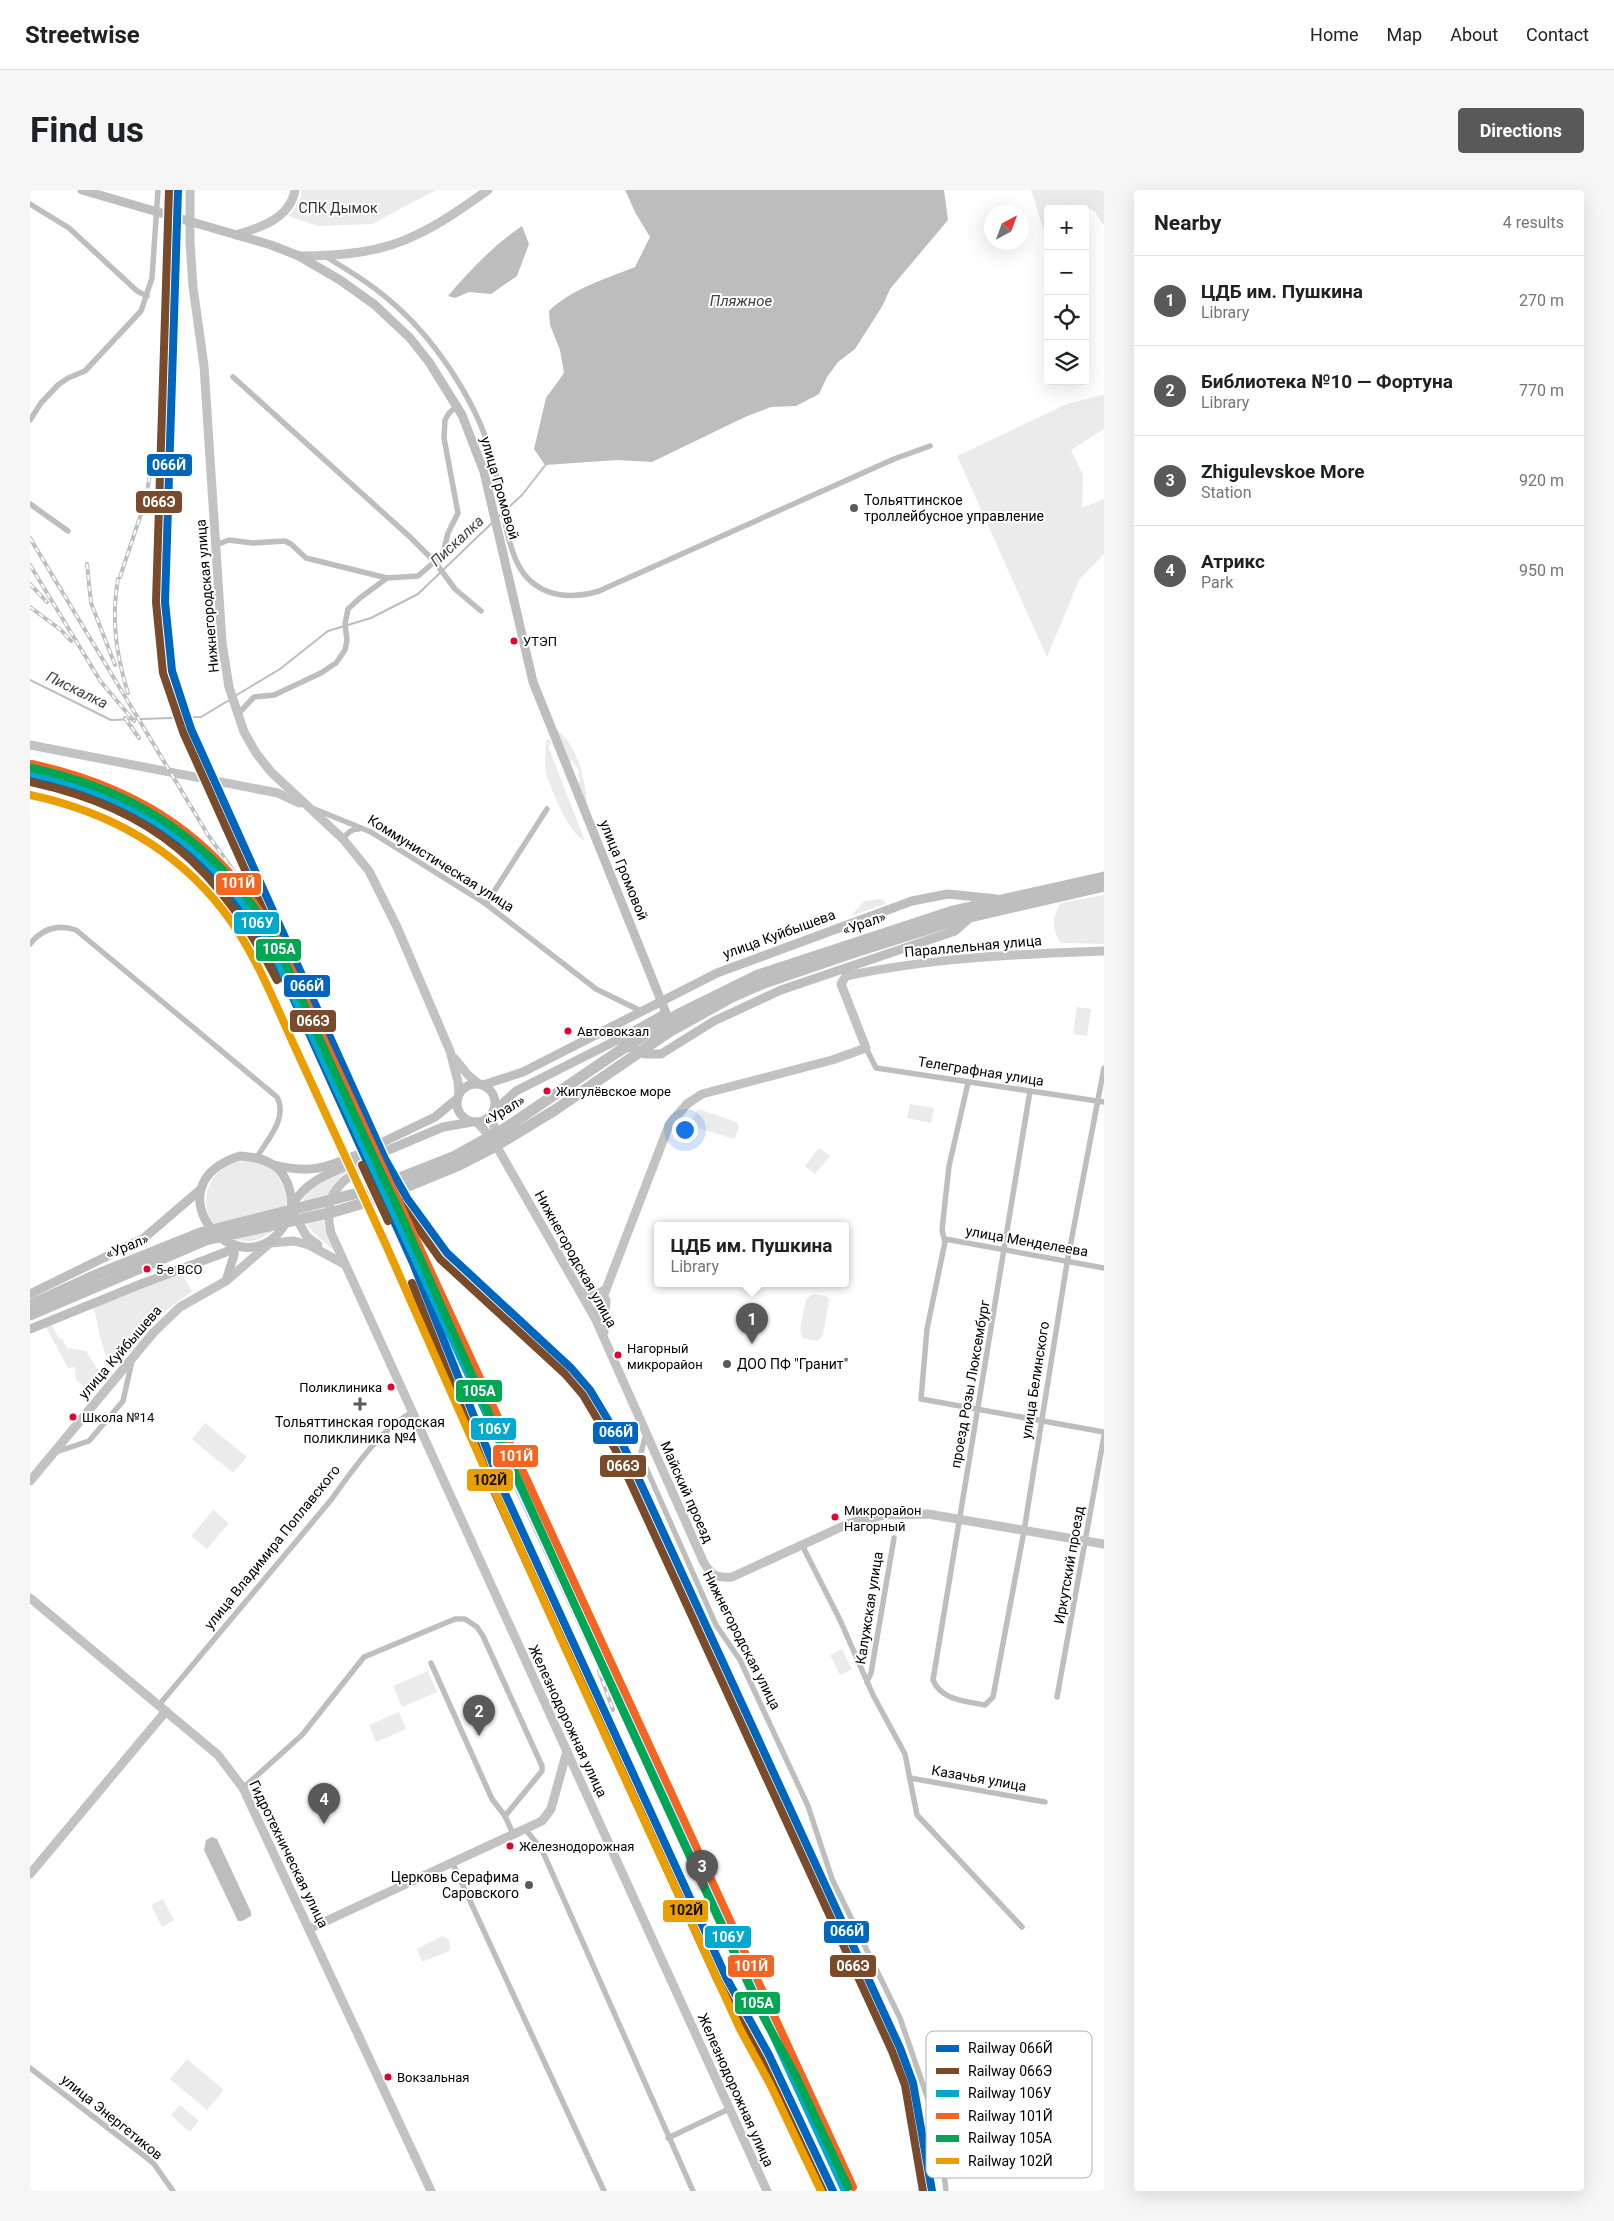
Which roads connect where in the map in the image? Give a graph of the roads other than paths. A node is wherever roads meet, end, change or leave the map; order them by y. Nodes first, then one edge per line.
1 (82, 190) edge
2 (158, 190) edge
3 (190, 190) edge
4 (295, 190) edge
5 (488, 190) edge
6 (30, 204) edge
7 (236, 235) junction
8 (299, 256) junction
9 (325, 256) junction
10 (147, 296) junction
11 (233, 377) dead end
12 (457, 406) junction
13 (30, 420) edge
14 (930, 446) dead end
15 (30, 504) edge
16 (68, 531) dead end
17 (216, 545) junction
18 (435, 562) junction
19 (387, 578) junction
20 (481, 611) dead end
21 (238, 714) junction
22 (30, 745) edge
23 (306, 806) junction
24 (547, 809) dead end
25 (371, 832) junction
26 (343, 839) junction
27 (1104, 876) edge
28 (1104, 886) edge
29 (1005, 899) junction
30 (486, 904) junction
31 (955, 916) junction
32 (972, 916) junction
33 (30, 944) edge
34 (1104, 951) edge
35 (660, 1000) junction
36 (641, 1011) junction
37 (610, 1044) junction
38 (866, 1048) junction
39 (450, 1051) junction
40 (1104, 1068) edge
41 (968, 1083) junction
42 (481, 1085) junction
43 (1030, 1091) junction
44 (458, 1096) junction
45 (1101, 1101) edge
46 (492, 1113) junction
47 (475, 1122) junction
48 (257, 1157) junction
49 (360, 1161) junction
50 (507, 1164) junction
51 (274, 1165) junction
52 (200, 1190) junction
53 (291, 1208) junction
54 (945, 1239) junction
55 (270, 1242) junction
56 (235, 1246) junction
57 (1005, 1249) junction
58 (214, 1257) junction
59 (1067, 1263) junction
60 (344, 1264) junction
61 (1104, 1268) edge
62 (226, 1281) junction
63 (608, 1287) junction
64 (580, 1291) junction
65 (30, 1294) edge
66 (30, 1305) edge
67 (30, 1315) edge
68 (594, 1318) junction
69 (30, 1330) edge
70 (605, 1340) junction
71 (133, 1358) junction
72 (979, 1411) junction
73 (413, 1412) junction
74 (1041, 1421) junction
75 (646, 1432) junction
76 (1104, 1432) edge
77 (1104, 1436) edge
78 (54, 1452) junction
79 (30, 1481) edge
80 (960, 1519) junction
81 (1024, 1531) junction
82 (894, 1538) dead end
83 (1086, 1542) junction
84 (1104, 1544) edge
85 (802, 1545) junction
86 (30, 1598) edge
87 (431, 1663) dead end
88 (867, 1682) junction
89 (993, 1697) joint
90 (1057, 1697) dead end
91 (162, 1708) junction
92 (567, 1751) junction
93 (910, 1778) junction
94 (244, 1788) junction
95 (1045, 1802) dead end
96 (505, 1816) junction
97 (526, 1830) junction
98 (514, 1836) junction
99 (453, 1864) junction
100 (30, 1874) edge
101 (1022, 1927) dead end
102 (309, 1928) junction
103 (30, 2068) edge
104 (926, 2096) edge
105 (729, 2109) junction
106 (668, 2138) junction
107 (945, 2178) edge
108 (172, 2191) edge
109 (431, 2191) edge
110 (604, 2191) edge
111 (693, 2191) edge
112 (767, 2191) edge
113 (946, 2191) edge

1 - 7 main road, улица Громовой
2 - 10 street
3 - 17 main road, Нижнегородская улица
4 - 7 main road
5 - 9 main road
6 - 10 street
7 - 8 main road, улица Громовой
8 - 9 main road
8 - 12 main road, улица Громовой
9 - 14 street
10 - 13 street
11 - 18 street
12 - 18 street
12 - 35 main road, улица Громовой
15 - 16 street
17 - 19 street
17 - 21 main road, Нижнегородская улица
18 - 19 street
18 - 20 street
19 - 21 street
21 - 23 main road, Нижнегородская улица
22 - 23 main road, Коммунистическая улица
23 - 25 street, Коммунистическая улица
23 - 26 main road, Нижнегородская улица
24 - 30 street
25 - 26 street
25 - 30 street, Коммунистическая улица
26 - 39 main road, Нижнегородская улица
27 - 29 highway, улица Куйбышева
28 - 32 highway
29 - 31 highway, «Урал»
29 - 35 main road, улица Куйбышева
30 - 36 street, Коммунистическая улица
31 - 32 highway
31 - 66 highway, «Урал»
31 - 67 highway, «Урал»
32 - 37 main road
33 - 48 street
34 - 38 main road, Параллельная улица
35 - 36 main road, улица Куйбышева
35 - 37 main road, улица Громовой
36 - 42 main road, улица Куйбышева
37 - 46 main road
38 - 41 street, Телеграфная улица
38 - 63 main road, Нижнегородская улица
39 - 42 main road, Нижнегородская улица
39 - 44 main road, Нижнегородская улица
40 - 45 street, улица Белинского
41 - 43 street, Телеграфная улица
41 - 54 street
42 - 44 main road
42 - 46 main road
43 - 45 street, Телеграфная улица
43 - 57 street, проезд Розы Люксембург
44 - 47 main road
44 - 47 main road
45 - 59 street, улица Белинского
46 - 47 main road
46 - 50 main road
47 - 50 main road, Нижнегородская улица
48 - 51 main road
48 - 52 main road
49 - 51 main road
49 - 53 main road
49 - 60 main road, Железнодорожная улица
50 - 64 main road, Нижнегородская улица
51 - 53 main road
52 - 56 main road
52 - 65 main road
53 - 55 main road
53 - 60 main road
54 - 57 street, улица Менделеева
54 - 72 street
55 - 56 main road
55 - 60 main road
55 - 62 main road, улица Куйбышева
56 - 58 main road
56 - 62 main road
57 - 59 street, улица Менделеева
57 - 72 street, проезд Розы Люксембург
58 - 62 main road
58 - 69 main road
59 - 61 street, улица Менделеева
59 - 74 street, улица Белинского
60 - 73 main road, Железнодорожная улица
62 - 71 main road, улица Куйбышева
63 - 64 main road
63 - 68 main road
63 - 70 main road
64 - 68 main road, Нижнегородская улица
68 - 70 main road, Нижнегородская улица
70 - 75 main road, Нижнегородская улица
71 - 78 main road, улица Куйбышева
71 - 78 street
72 - 74 street
72 - 80 street, проезд Розы Люксембург
73 - 91 street, улица Владимира Поплавского
73 - 92 main road, Железнодорожная улица
74 - 76 street
74 - 81 street, улица Белинского
75 - 85 main road, Майский проезд
75 - 104 street, Нижнегородская улица
77 - 83 street, Иркутский проезд
78 - 79 main road, улица Куйбышева
80 - 81 main road, Майский проезд
80 - 85 main road, Майский проезд
80 - 89 street, проезд Розы Люксембург
81 - 83 main road, Майский проезд
81 - 89 street, улица Белинского
82 - 88 street, Калужская улица
83 - 84 main road, Майский проезд
83 - 90 street, Иркутский проезд
85 - 88 street
86 - 91 main road, Гидротехническая улица
87 - 96 street
88 - 93 street
91 - 94 main road, Гидротехническая улица
91 - 100 main road, улица Владимира Поплавского
92 - 97 main road
92 - 105 main road, Железнодорожная улица
93 - 95 street, Казачья улица
93 - 101 street
94 - 96 street
94 - 102 main road, Гидротехническая улица
96 - 98 street
97 - 98 main road
97 - 106 street
98 - 99 main road
99 - 102 main road
99 - 110 street
102 - 109 main road, Гидротехническая улица
103 - 108 street, улица Энергетиков
105 - 106 street
105 - 112 main road, Железнодорожная улица
106 - 111 street
107 - 113 street, Нижнегородская улица

